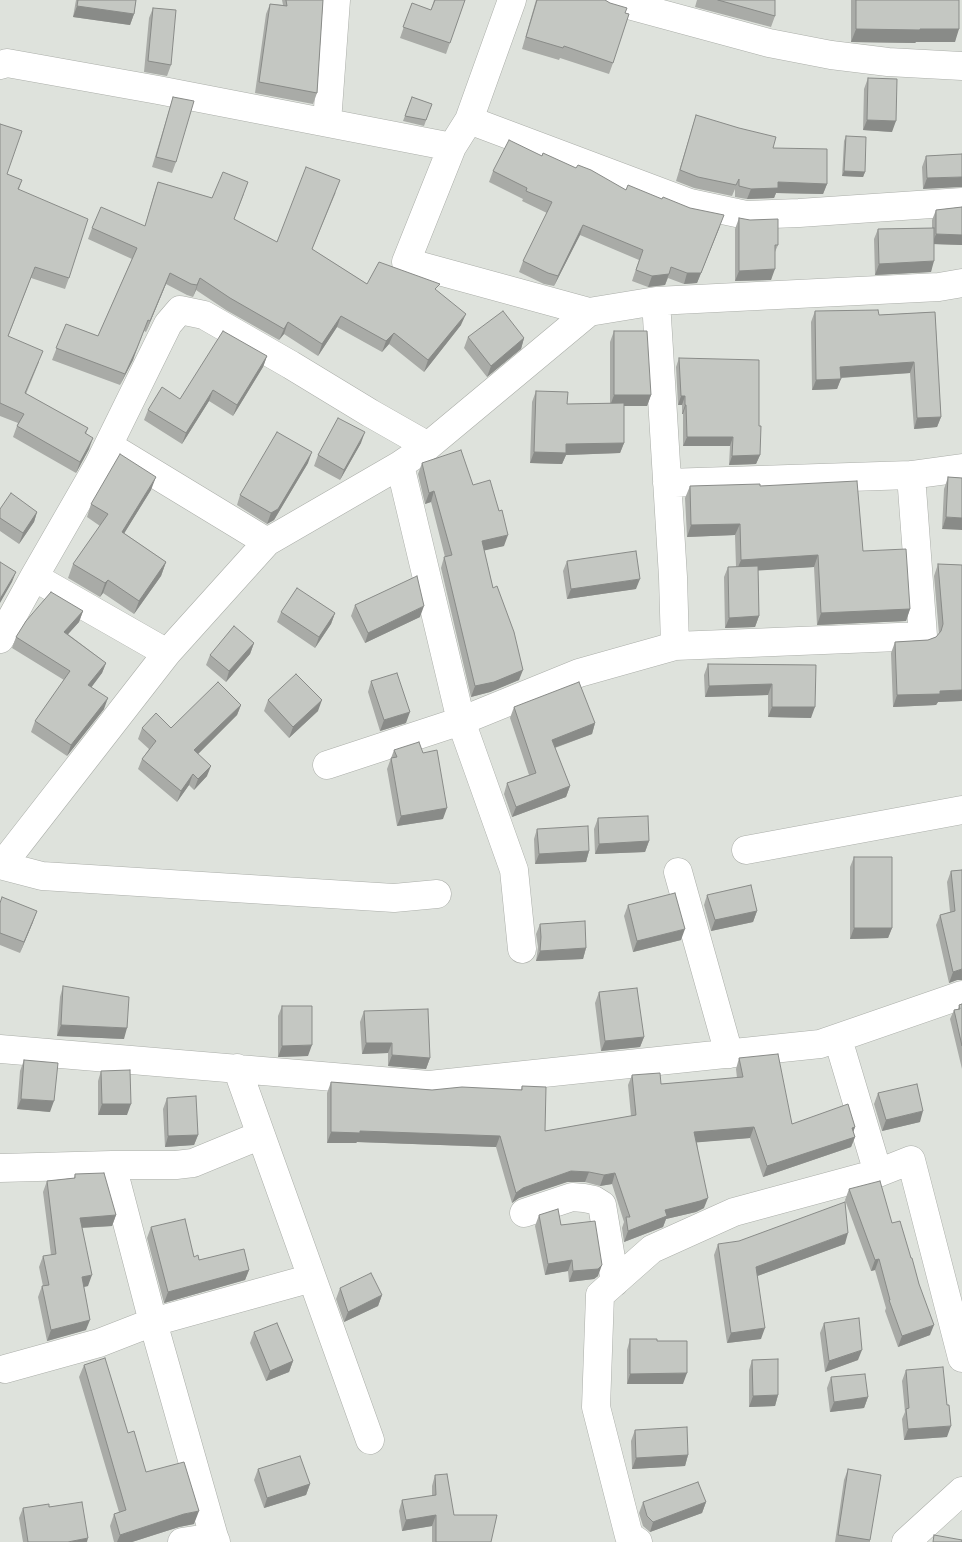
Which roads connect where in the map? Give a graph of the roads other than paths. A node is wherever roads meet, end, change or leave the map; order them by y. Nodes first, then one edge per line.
1 (336, 0) edge
2 (512, 0) edge
3 (610, 0) edge
4 (0, 65) edge
5 (962, 66) edge
6 (469, 120) junction
7 (327, 122) junction
8 (452, 148) junction
9 (962, 202) edge
10 (962, 283) edge
11 (656, 301) junction
12 (588, 312) junction
13 (109, 446) junction
14 (428, 446) junction
15 (400, 465) junction
16 (962, 468) edge
17 (911, 475) junction
18 (667, 484) junction
19 (267, 542) junction
20 (34, 577) junction
21 (0, 639) edge
22 (675, 646) junction
23 (167, 653) junction
24 (461, 721) junction
25 (327, 765) dead end
26 (962, 810) edge
27 (746, 850) dead end
28 (1, 865) edge
29 (678, 872) dead end
30 (437, 894) dead end
31 (522, 949) dead end
32 (962, 995) edge
33 (838, 1039) junction
34 (0, 1049) edge
35 (729, 1054) junction
36 (237, 1068) junction
37 (261, 1135) junction
38 (112, 1165) junction
39 (0, 1168) edge
40 (878, 1173) junction
41 (524, 1213) dead end
42 (312, 1278) junction
43 (615, 1282) junction
44 (154, 1322) junction
45 (962, 1358) edge
46 (5, 1369) dead end
47 (370, 1440) dead end
48 (962, 1491) edge
49 (215, 1539) edge
50 (182, 1542) edge
51 (638, 1542) edge
52 (906, 1542) edge

1 - 7 street
2 - 6 street
3 - 5 street
4 - 7 street
6 - 8 street
6 - 9 street
7 - 8 street
8 - 12 street
10 - 11 street
11 - 12 street
11 - 18 street
12 - 14 street
13 - 14 street
13 - 19 street
13 - 20 street
14 - 15 street
15 - 19 street
15 - 24 street
16 - 17 street
17 - 18 street
17 - 22 street
18 - 22 street
19 - 23 street
20 - 21 street
20 - 23 street
22 - 24 street
23 - 28 street
24 - 25 street
24 - 31 street
26 - 27 street
28 - 30 street
29 - 35 street
32 - 33 street
33 - 35 street
33 - 40 street
34 - 36 street
35 - 36 street
36 - 37 street
37 - 38 street
37 - 42 street
38 - 39 street
38 - 44 street
40 - 43 street
40 - 45 street
41 - 43 street
42 - 44 street
42 - 47 street
43 - 51 street
44 - 46 street
44 - 49 street
48 - 52 street
49 - 50 street

